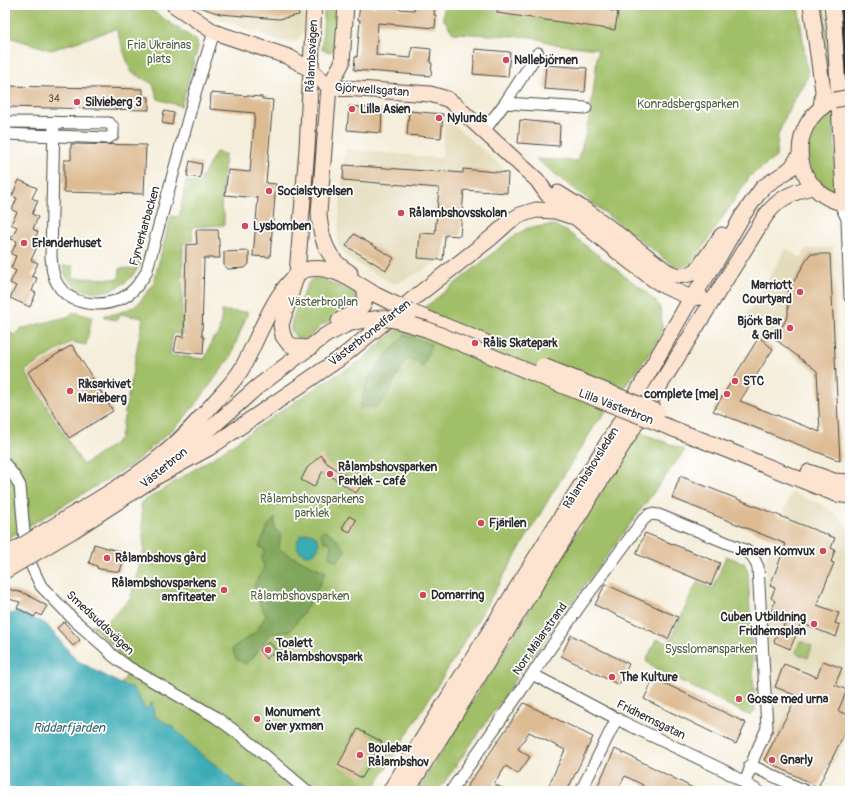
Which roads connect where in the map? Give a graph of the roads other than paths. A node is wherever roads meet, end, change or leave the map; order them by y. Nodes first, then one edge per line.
1 (174, 5) edge
2 (314, 5) edge
3 (346, 5) edge
4 (811, 5) edge
5 (832, 5) edge
6 (214, 32) junction
7 (538, 53) dead end
8 (310, 70) junction
9 (329, 87) junction
10 (850, 97) edge
11 (505, 103) junction
12 (828, 104) junction
13 (310, 108) junction
14 (586, 108) dead end
15 (5, 122) edge
16 (54, 122) junction
17 (484, 131) junction
18 (5, 134) edge
19 (54, 136) junction
20 (800, 155) junction
21 (814, 186) junction
22 (844, 200) edge
23 (743, 215) junction
24 (586, 218) junction
25 (628, 251) junction
26 (297, 274) junction
27 (704, 280) junction
28 (360, 286) junction
29 (720, 289) junction
30 (850, 297) edge
31 (692, 298) junction
32 (326, 335) junction
33 (310, 348) junction
34 (709, 438) junction
35 (5, 464) edge
36 (156, 477) junction
37 (850, 482) edge
38 (850, 496) edge
39 (71, 524) junction
40 (5, 556) edge
41 (5, 571) edge
42 (532, 674) junction
43 (617, 718) junction
44 (750, 766) junction
45 (752, 788) edge
46 (307, 791) edge
47 (390, 791) edge
48 (407, 791) edge
49 (451, 791) edge
50 (581, 791) edge
51 (804, 791) edge

1 - 6 main road, Gjörwellsgatan
2 - 8 main road, Rålambsvägen
3 - 9 main road, Rålambsvägen
4 - 12 main road
5 - 22 main road
6 - 8 main road, Gjörwellsgatan
6 - 19 street, Fyrverkarbacken
7 - 11 street
8 - 9 main road, Gjörwellsgatan
8 - 13 main road, Rålambsvägen
9 - 13 main road, Rålambsvägen
9 - 17 main road, Gjörwellsgatan
9 - 28 main road, Rålambsvägen
10 - 12 main road, bridge
11 - 14 street
11 - 17 street
12 - 20 main road
13 - 26 main road, Rålambsvägen
15 - 16 street
16 - 19 street, Fyrverkarbacken
16 - 19 street
17 - 24 main road, Gjörwellsgatan
18 - 19 street
20 - 21 main road
20 - 23 main road, Rålambshovsleden
21 - 22 main road
21 - 29 main road, Rålambshovsleden
22 - 30 street
23 - 25 main road, Gjörwellsgatan
23 - 27 main road, Rålambshovsleden
24 - 25 main road, Gjörwellsgatan
24 - 36 main road, Västerbronedfarten
25 - 31 main road, Gjörwellsgatan
26 - 28 main road
26 - 33 main road
26 - 39 main road, Västerbron
27 - 29 main road
27 - 31 main road, Rålambshovsleden
28 - 32 main road
28 - 34 main road, Lilla Västerbron, bridge
29 - 31 main road
29 - 48 main road, Rålambshovsleden
31 - 47 main road, Rålambshovsleden
32 - 33 main road
32 - 34 main road, Lilla Västerbron, bridge
33 - 36 main road, Västerbron
34 - 37 main road, Lilla Västerbron
34 - 38 main road, Lilla Västerbron
35 - 46 street, Smedsuddsvägen
36 - 39 main road, Västerbron
39 - 40 main road, Västerbron, bridge
39 - 41 main road, Västerbron, bridge
42 - 43 street, Fridhemsgatan
42 - 44 street, Norr Mälarstrand
42 - 49 street, Norr Mälarstrand
43 - 45 street, Fridhemsgatan
43 - 50 street
44 - 45 street
44 - 51 street

